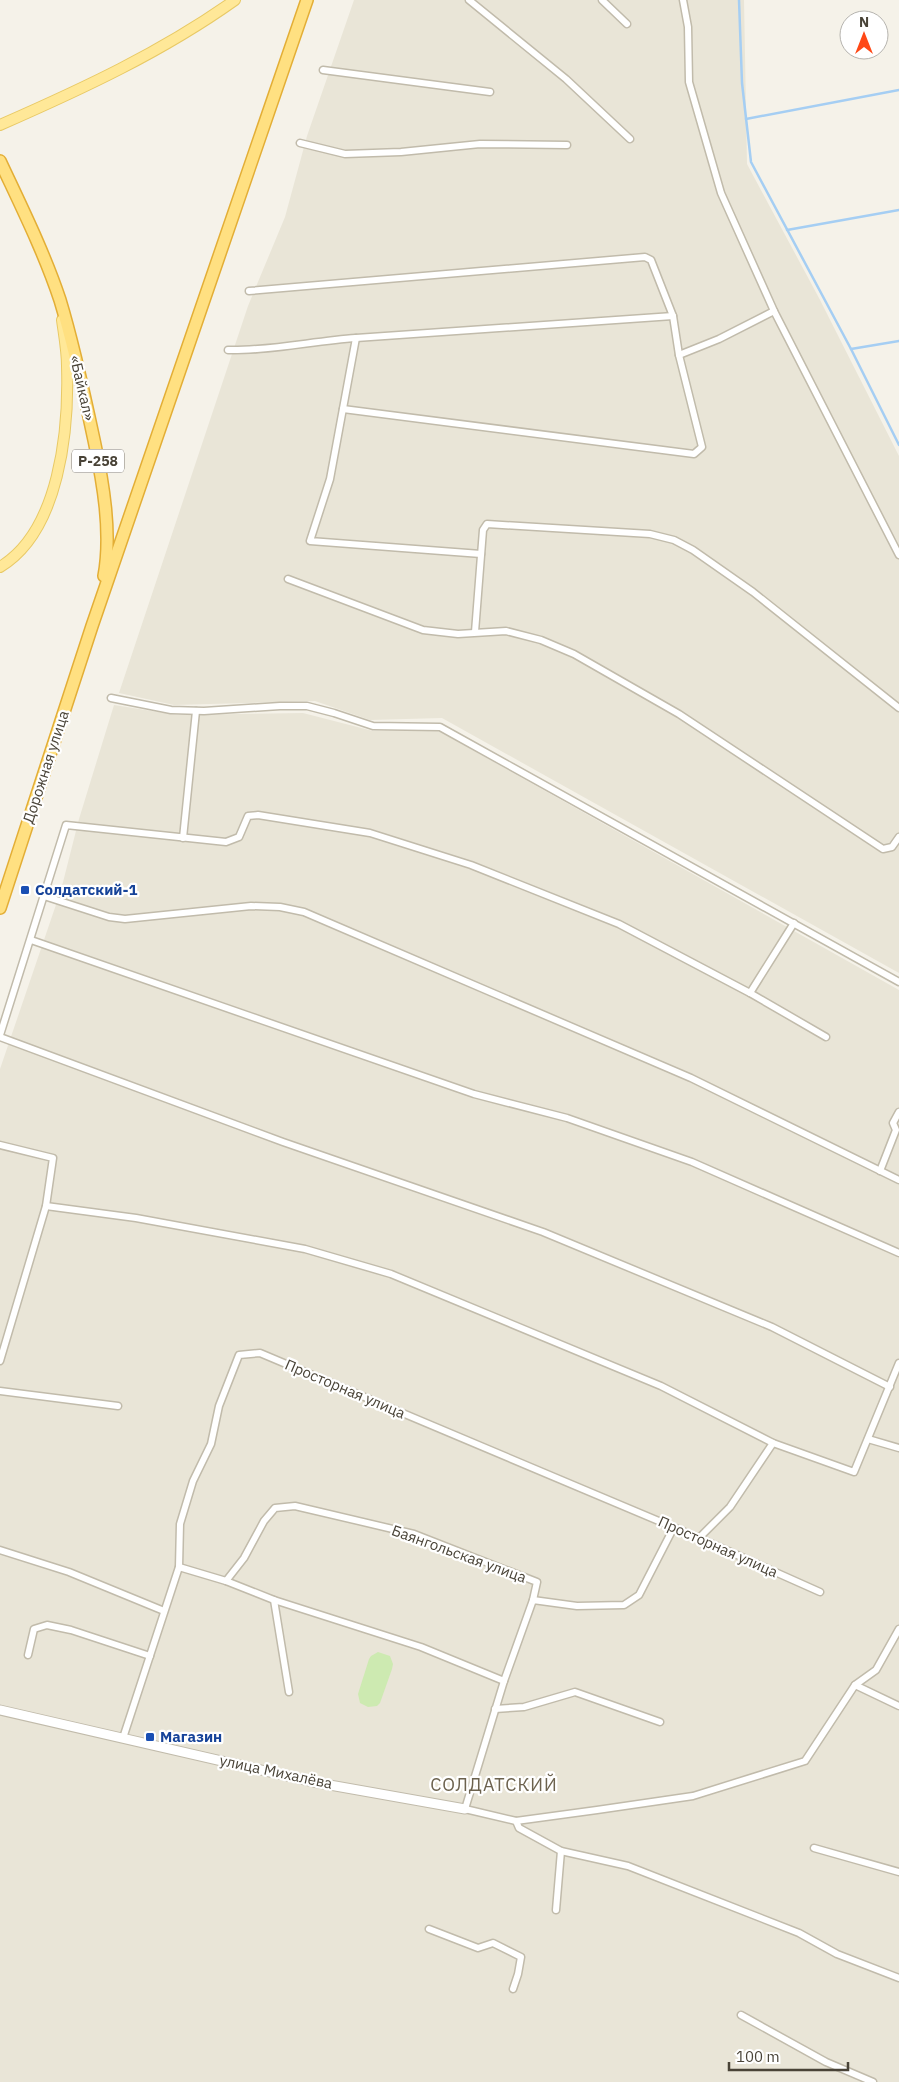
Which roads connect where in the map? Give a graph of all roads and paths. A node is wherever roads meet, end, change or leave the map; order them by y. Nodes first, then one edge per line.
1 (235, 0) edge
2 (306, 0) edge
3 (469, 0) edge
4 (602, 0) edge
5 (683, 0) edge
6 (627, 24) dead end
7 (323, 70) dead end
8 (490, 92) dead end
9 (0, 125) edge
10 (630, 139) dead end
11 (300, 143) dead end
12 (567, 145) dead end
13 (0, 161) edge
14 (248, 291) dead end
15 (59, 299) junction
16 (774, 310) junction
17 (673, 316) junction
18 (356, 338) junction
19 (228, 350) dead end
20 (679, 355) junction
21 (343, 409) junction
22 (481, 554) junction
23 (899, 555) edge
24 (0, 567) edge
25 (288, 579) dead end
26 (92, 626) junction
27 (475, 632) junction
28 (111, 698) dead end
29 (899, 708) edge
30 (196, 711) junction
31 (899, 837) edge
32 (183, 838) junction
33 (44, 896) junction
34 (0, 908) edge
35 (794, 923) junction
36 (31, 940) junction
37 (899, 982) edge
38 (750, 993) junction
39 (0, 1036) edge
40 (826, 1037) dead end
41 (899, 1112) edge
42 (0, 1145) edge
43 (880, 1171) junction
44 (899, 1180) edge
45 (46, 1206) junction
46 (899, 1253) edge
47 (0, 1361) edge
48 (899, 1363) edge
49 (890, 1387) junction
50 (0, 1392) edge
51 (118, 1406) dead end
52 (868, 1439) junction
53 (773, 1443) junction
54 (899, 1448) edge
55 (674, 1528) junction
56 (700, 1538) junction
57 (0, 1550) edge
58 (179, 1567) junction
59 (226, 1581) junction
60 (820, 1592) dead end
61 (274, 1600) junction
62 (532, 1600) junction
63 (164, 1611) junction
64 (899, 1629) edge
65 (28, 1655) dead end
66 (150, 1656) junction
67 (504, 1681) junction
68 (855, 1685) junction
69 (288, 1692) dead end
70 (899, 1706) edge
71 (0, 1710) edge
72 (495, 1710) junction
73 (660, 1722) dead end
74 (123, 1738) junction
75 (465, 1809) junction
76 (516, 1821) junction
77 (814, 1848) dead end
78 (560, 1851) junction
79 (899, 1872) edge
80 (556, 1910) dead end
81 (429, 1929) dead end
82 (899, 1978) edge
83 (512, 1989) dead end
84 (741, 2015) dead end
85 (873, 2082) edge

1 - 9 main road
2 - 26 highway
3 - 10 street
4 - 6 street
5 - 16 street
7 - 8 street
11 - 12 street
13 - 15 highway, «Байкал» / Р-258
14 - 17 street
15 - 24 main road
15 - 26 highway, «Байкал» / Р-258
16 - 20 street
16 - 23 street
17 - 18 street
17 - 20 street
18 - 19 street
18 - 21 street
20 - 21 street
21 - 22 street
22 - 27 street
22 - 29 street
25 - 27 street
26 - 34 highway, Дорожная улица / Р-258
27 - 31 street
28 - 30 street
30 - 32 street
30 - 35 street
32 - 33 street
32 - 38 street
33 - 36 street
33 - 43 street
35 - 37 street
35 - 38 street
36 - 39 street
36 - 46 street
38 - 40 street
39 - 49 street
41 - 43 street
42 - 45 street
43 - 44 street
45 - 47 street
45 - 53 street
48 - 49 street
49 - 52 street
50 - 51 street
52 - 53 street
52 - 54 street
53 - 56 street
55 - 56 street, Просторная улица
55 - 58 street, Просторная улица
55 - 62 street
56 - 60 street, Просторная улица
57 - 63 street
58 - 59 street
58 - 63 street, Просторная улица
59 - 61 street
59 - 62 street, Баянгольская улица
61 - 67 street
61 - 69 street
62 - 67 street
63 - 66 street, Просторная улица
64 - 68 street
65 - 66 street
66 - 74 street, Просторная улица
67 - 72 street
68 - 70 street
68 - 76 street
71 - 74 street, улица Михалёва
72 - 73 street
72 - 75 street
74 - 75 street, улица Михалёва
75 - 76 street
76 - 78 street
77 - 79 street
78 - 80 street
78 - 82 street
81 - 83 street
84 - 85 street

